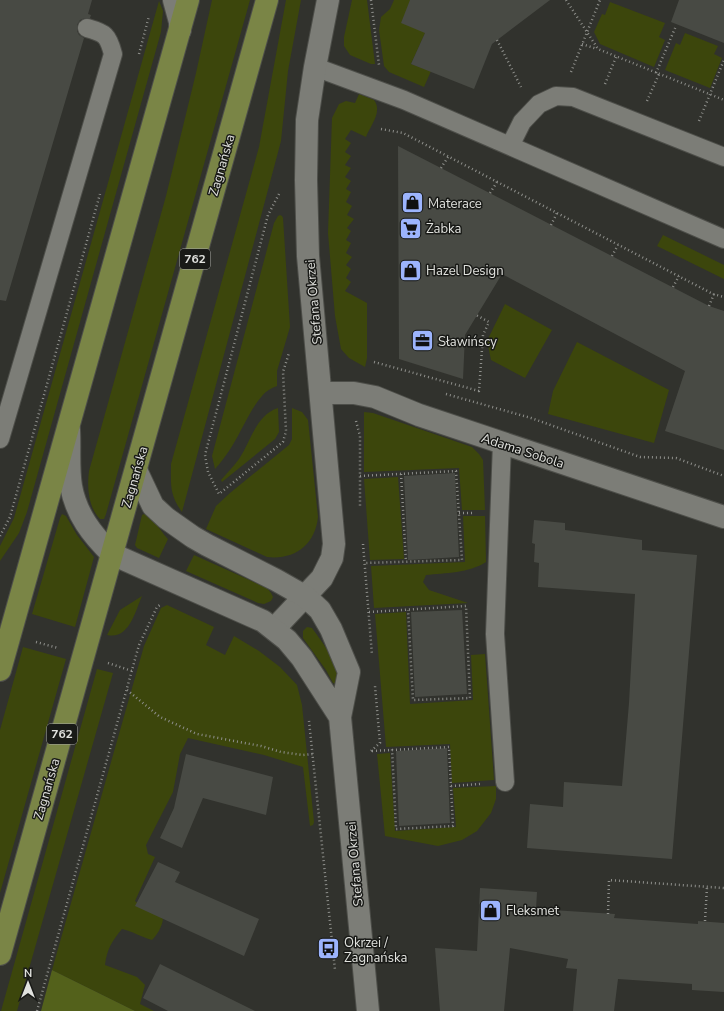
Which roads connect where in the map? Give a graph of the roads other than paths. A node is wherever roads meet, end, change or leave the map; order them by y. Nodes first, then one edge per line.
1 (174, 0) edge
2 (188, 0) edge
3 (267, 0) edge
4 (328, 0) edge
5 (87, 28) dead end
6 (180, 30) junction
7 (315, 67) junction
8 (510, 146) junction
9 (724, 157) edge
10 (724, 239) edge
11 (321, 393) junction
12 (69, 425) junction
13 (0, 439) edge
14 (502, 443) junction
15 (136, 470) junction
16 (724, 517) edge
17 (112, 554) junction
18 (306, 597) junction
19 (274, 629) junction
20 (0, 670) edge
21 (340, 717) junction
22 (505, 782) dead end
23 (0, 954) edge
24 (368, 1011) edge

1 - 6 street
2 - 6 main road
3 - 15 main road, Zagnańska / 762
4 - 7 street, Stefana Okrzei
5 - 13 lane
6 - 12 main road
7 - 8 lane
7 - 11 street, Stefana Okrzei
8 - 9 lane
8 - 10 lane
11 - 14 street, Adama Sobola
11 - 18 street, Stefana Okrzei
12 - 17 street, Stefana Okrzei
12 - 20 main road
14 - 16 street, Adama Sobola
14 - 22 lane
15 - 17 main road, Zagnańska / 762
15 - 18 street, Stefana Okrzei
17 - 19 street, Stefana Okrzei
17 - 23 main road, Zagnańska / 762
18 - 19 street, Stefana Okrzei
18 - 21 street, Stefana Okrzei
19 - 21 street, Stefana Okrzei
21 - 24 street, Stefana Okrzei

